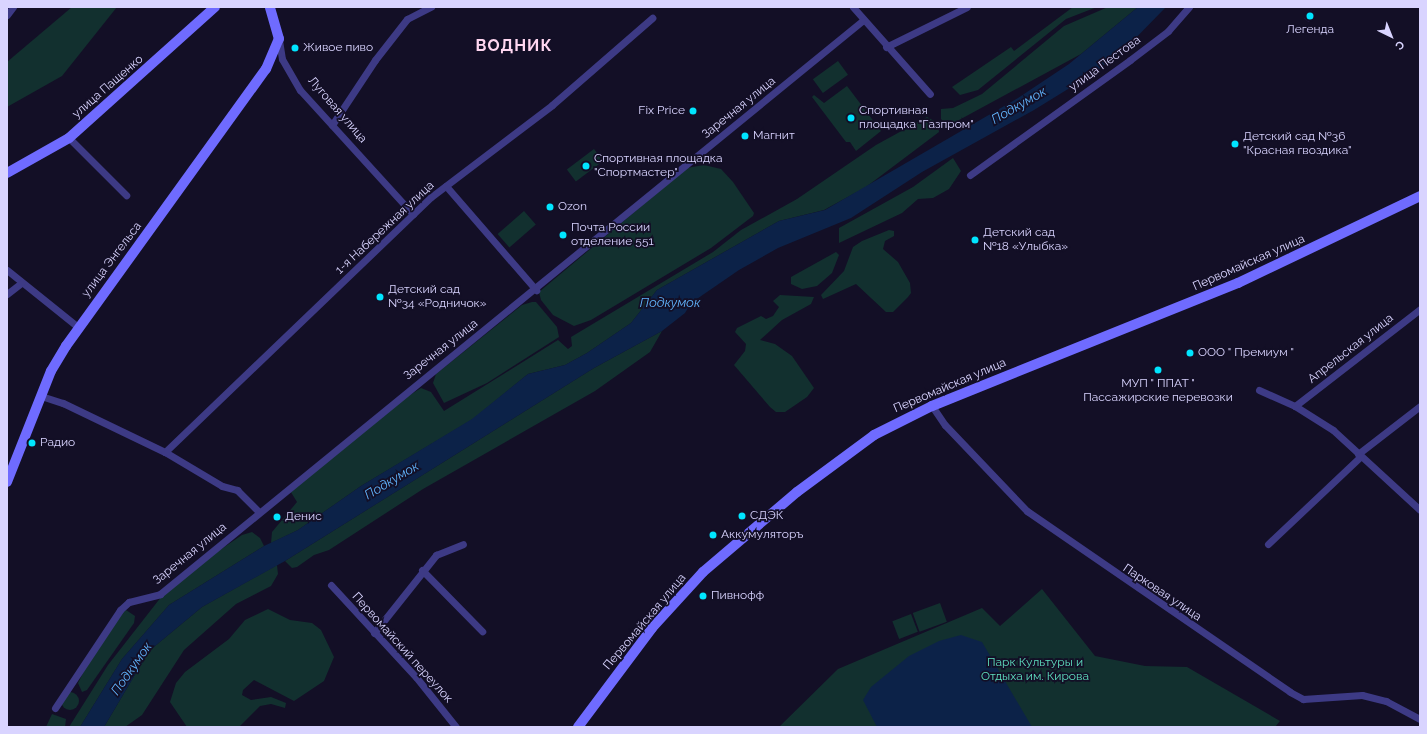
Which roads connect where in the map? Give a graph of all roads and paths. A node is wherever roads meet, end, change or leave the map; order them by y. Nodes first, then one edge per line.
1 (13, 7) edge
2 (215, 7) edge
3 (270, 7) edge
4 (431, 7) edge
5 (853, 7) edge
6 (967, 7) edge
7 (1189, 7) edge
8 (7, 15) edge
9 (652, 18) dead end
10 (862, 21) junction
11 (279, 40) junction
12 (886, 47) junction
13 (285, 64) junction
14 (266, 69) junction
15 (930, 94) dead end
16 (332, 125) junction
17 (69, 138) junction
18 (7, 173) edge
19 (970, 175) dead end
20 (446, 186) junction
21 (126, 195) dead end
22 (1420, 196) edge
23 (413, 214) junction
24 (7, 270) edge
25 (22, 283) junction
26 (536, 290) junction
27 (7, 294) edge
28 (1420, 309) edge
29 (78, 327) junction
30 (1259, 390) dead end
31 (40, 396) junction
32 (932, 406) junction
33 (1295, 406) junction
34 (1420, 406) edge
35 (165, 452) junction
36 (1359, 455) junction
37 (7, 482) edge
38 (1420, 510) edge
39 (259, 512) junction
40 (463, 544) dead end
41 (1268, 544) dead end
42 (422, 570) junction
43 (331, 584) dead end
44 (482, 631) dead end
45 (374, 633) junction
46 (55, 708) dead end
47 (1420, 719) edge
48 (456, 727) edge
49 (578, 727) edge

1 - 8 street
2 - 17 street, улица Пащенко
3 - 11 street, Луговая улица
4 - 16 street
5 - 10 street
6 - 12 street
7 - 19 street, улица Пестова
9 - 20 street, 1-я Набережная улица
10 - 12 street
10 - 26 street, Заречная улица
11 - 13 street, Луговая улица
11 - 14 street, улица Энгельса
12 - 15 street
13 - 14 street
13 - 16 street, Луговая улица
14 - 29 street, улица Энгельса
16 - 23 street, Луговая улица
17 - 18 street, улица Пащенко
17 - 21 street
20 - 23 street, 1-я Набережная улица
20 - 26 street
22 - 32 street, Первомайская улица
23 - 35 street, 1-я Набережная улица
24 - 25 street
25 - 27 street
25 - 29 street
26 - 39 street, Заречная улица
28 - 33 street, Апрельская улица
29 - 31 street, улица Энгельса
30 - 33 street
31 - 35 street
31 - 37 street, улица Энгельса
32 - 47 street, Парковая улица
32 - 49 street, Первомайская улица
33 - 36 street
34 - 36 street
35 - 39 street
36 - 38 street
36 - 41 street
39 - 46 street, Заречная улица
40 - 42 street
42 - 44 street
42 - 45 street
43 - 45 street, Первомайский переулок
45 - 48 street, Первомайский переулок

